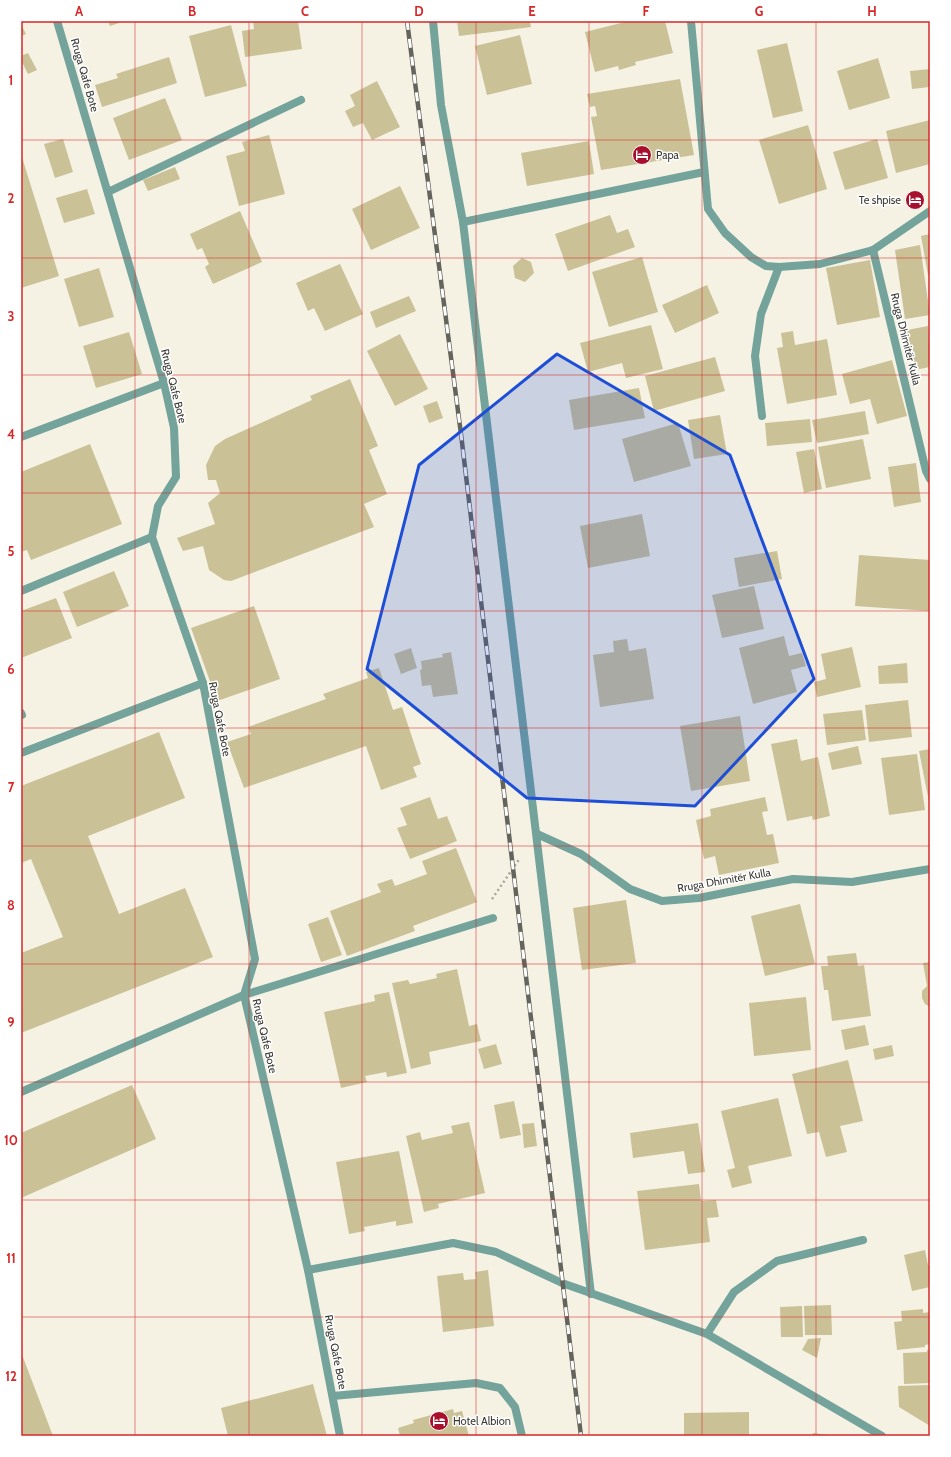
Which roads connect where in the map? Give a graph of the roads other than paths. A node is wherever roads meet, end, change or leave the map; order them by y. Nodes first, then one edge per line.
1 (57, 21) edge
2 (433, 21) edge
3 (691, 21) edge
4 (300, 100) dead end
5 (704, 172) junction
6 (108, 192) junction
7 (930, 211) edge
8 (463, 222) junction
9 (873, 250) junction
10 (779, 267) junction
11 (164, 383) junction
12 (762, 416) dead end
13 (21, 438) edge
14 (930, 479) edge
15 (152, 537) junction
16 (21, 590) edge
17 (203, 683) junction
18 (21, 753) edge
19 (537, 834) junction
20 (930, 869) edge
21 (493, 918) dead end
22 (244, 995) junction
23 (21, 1092) edge
24 (863, 1240) dead end
25 (308, 1270) junction
26 (592, 1294) junction
27 (707, 1334) junction
28 (333, 1396) junction
29 (340, 1436) edge
30 (522, 1436) edge
31 (882, 1436) edge

1 - 6 street, Rruga Qafe Bote
2 - 8 street
3 - 5 street
4 - 6 street
5 - 8 street
5 - 10 street
6 - 11 street, Rruga Qafe Bote
7 - 9 street
8 - 19 street
9 - 10 street
9 - 14 street, Rruga Dhimitër Kulla
10 - 12 street
11 - 13 street
11 - 15 street, Rruga Qafe Bote
15 - 16 street
15 - 17 street, Rruga Qafe Bote
17 - 18 street
17 - 22 street, Rruga Qafe Bote
19 - 20 street, Rruga Dhimitër Kulla
19 - 26 street
21 - 22 street
22 - 23 street
22 - 25 street, Rruga Qafe Bote
24 - 27 street
25 - 26 street
25 - 28 street, Rruga Qafe Bote
26 - 27 street
27 - 31 street
28 - 29 street, Rruga Qafe Bote
28 - 30 street

